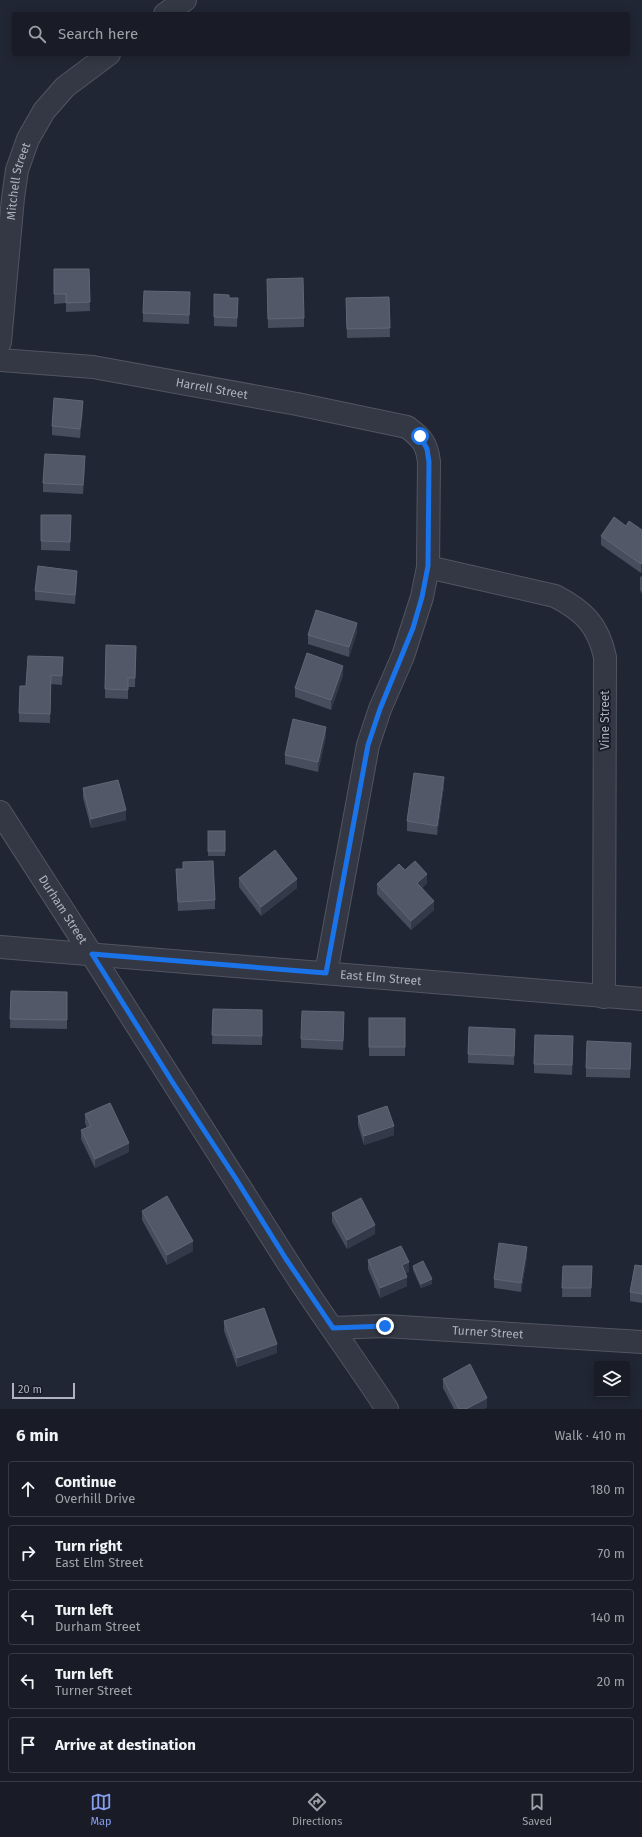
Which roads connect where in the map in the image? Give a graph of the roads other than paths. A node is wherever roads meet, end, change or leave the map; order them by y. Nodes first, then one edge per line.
1 (185, 0) edge
2 (168, 12) edge
3 (106, 56) edge
4 (0, 342) edge
5 (0, 360) edge
6 (428, 566) junction
7 (0, 812) edge
8 (0, 947) edge
9 (92, 954) junction
10 (326, 973) junction
11 (604, 997) junction
12 (642, 999) edge
13 (333, 1328) junction
14 (642, 1342) edge
15 (387, 1409) edge

1 - 2 street
3 - 4 street, Mitchell Street
5 - 6 street, Harrell Street
6 - 10 street
6 - 11 street, Vine Street
7 - 9 street, Durham Street
8 - 9 street, East Elm Street
9 - 10 street, East Elm Street
9 - 13 street, Durham Street
10 - 11 street, East Elm Street
11 - 12 street, East Elm Street
13 - 14 street, Turner Street
13 - 15 street, Durham Street

